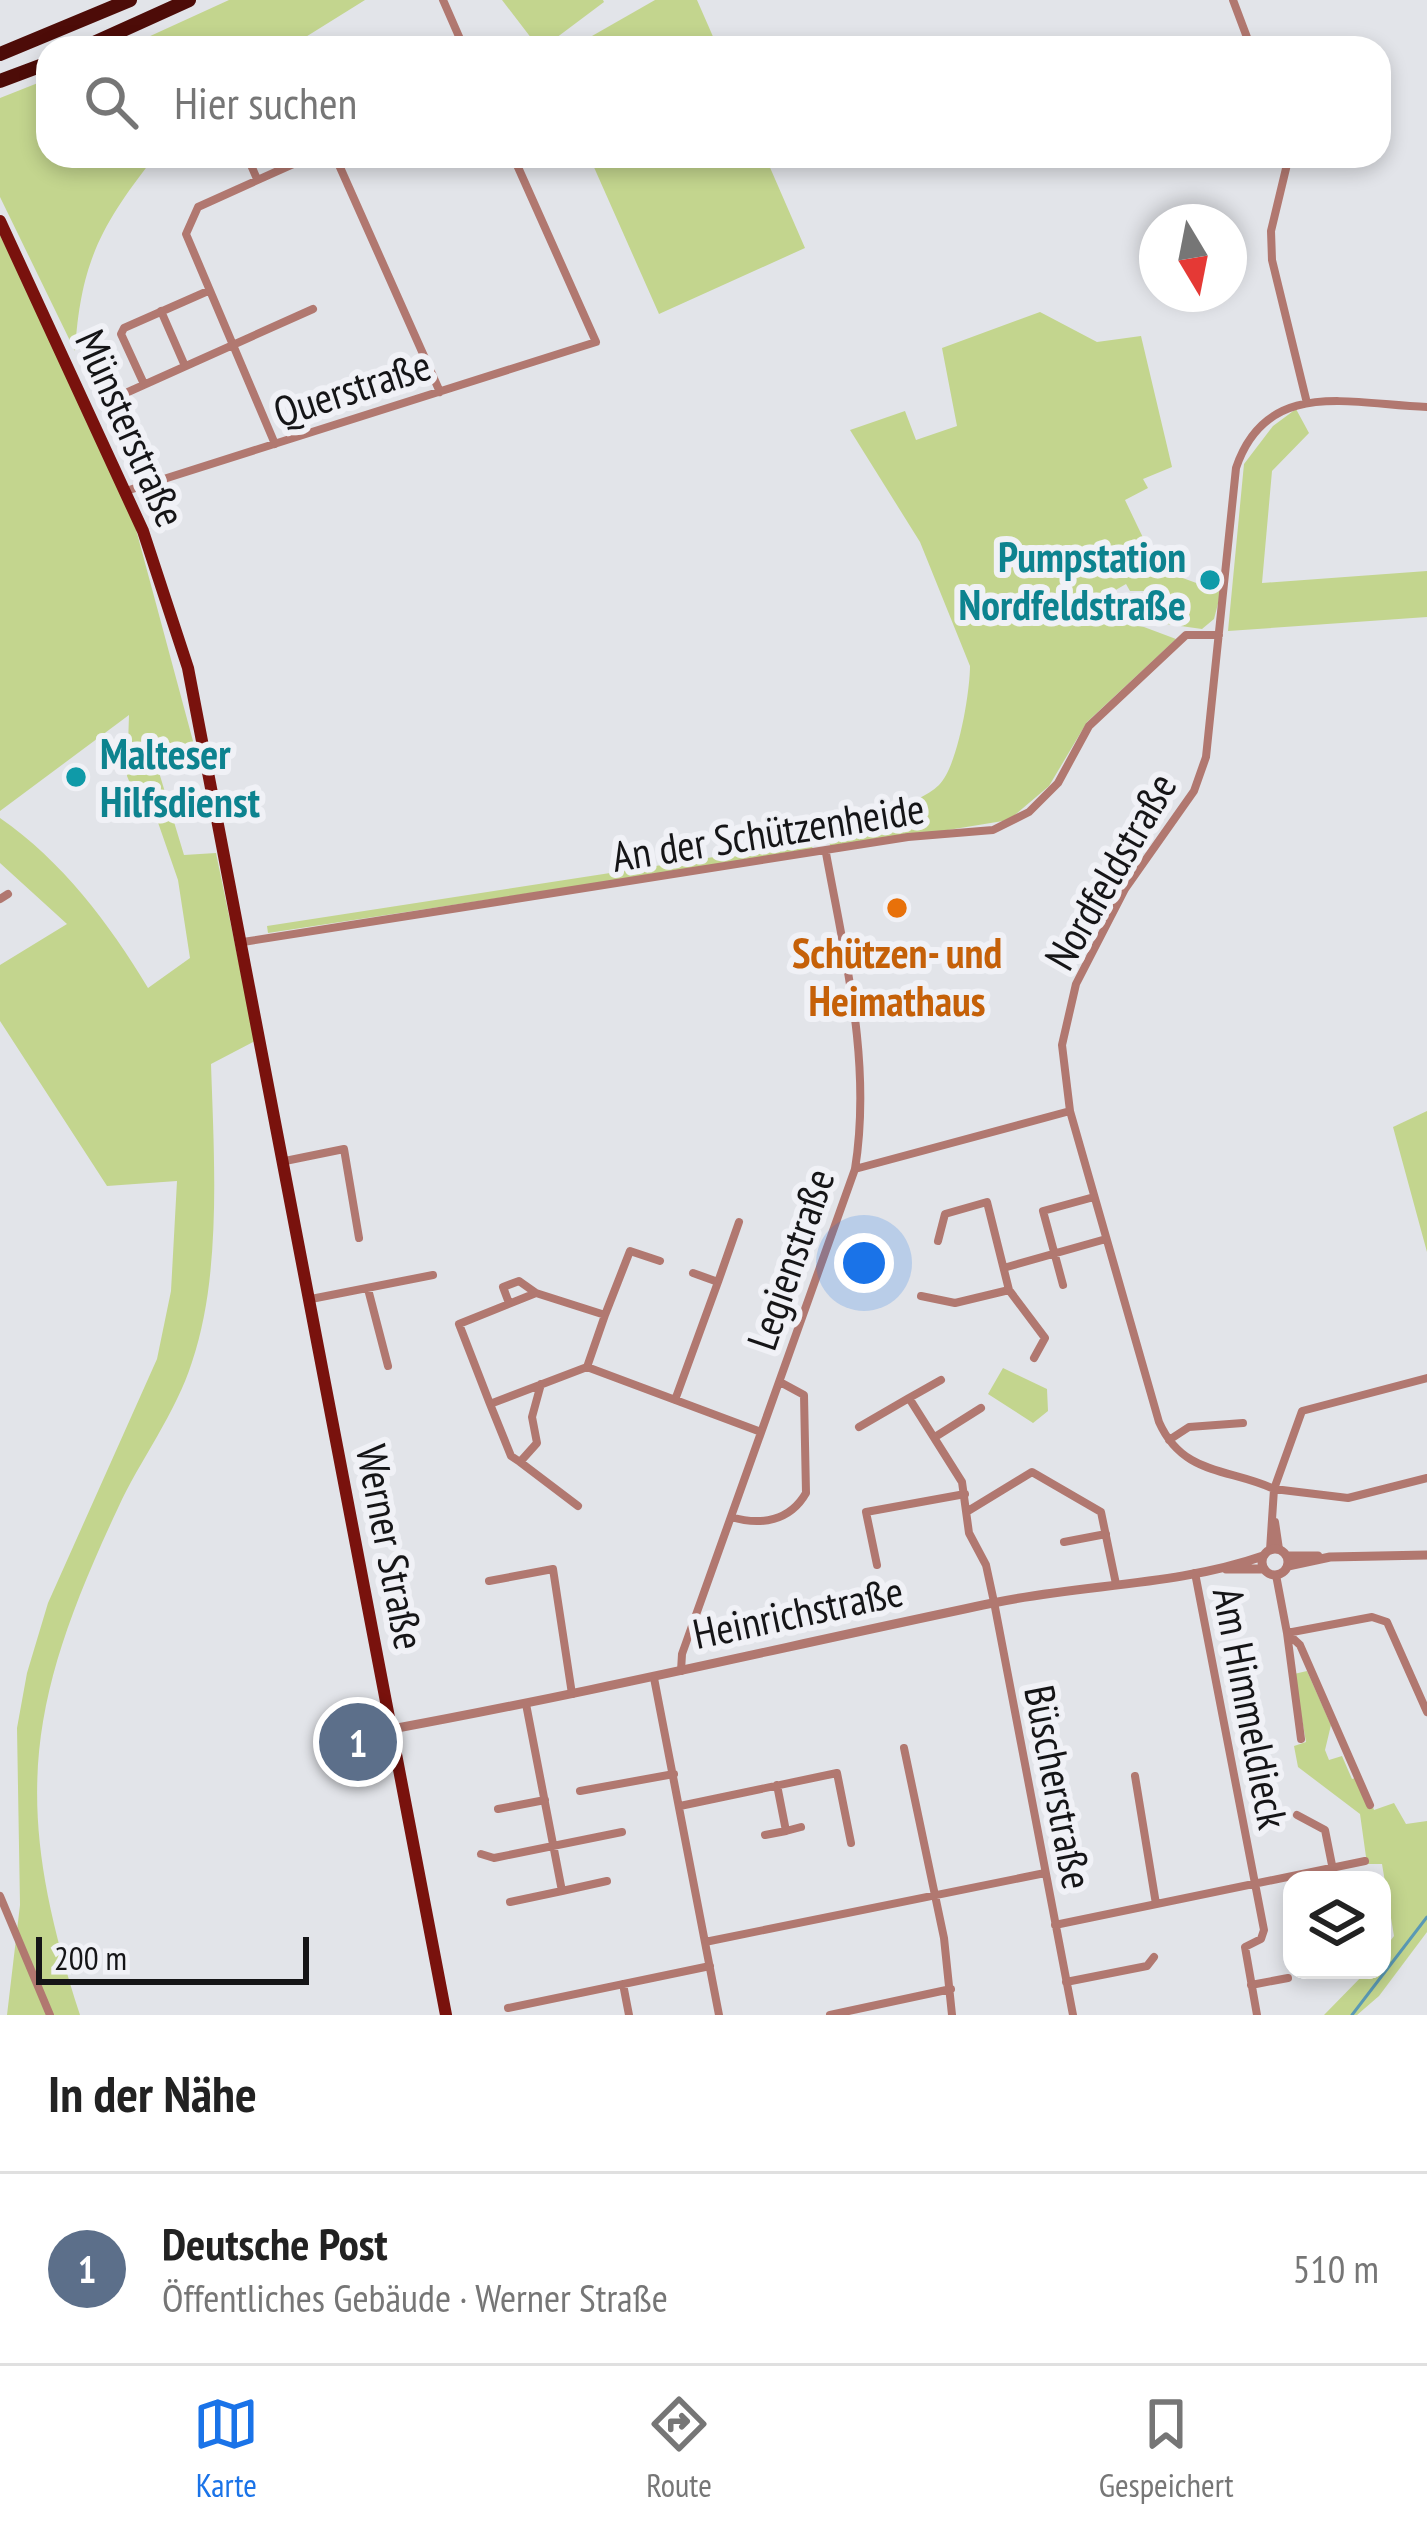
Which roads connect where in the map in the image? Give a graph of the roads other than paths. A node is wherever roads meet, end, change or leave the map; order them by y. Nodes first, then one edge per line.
1 (130, 0) edge
2 (189, 0) edge
3 (443, 0) edge
4 (1233, 0) edge
5 (43, 36) edge
6 (109, 36) edge
7 (459, 36) edge
8 (1246, 36) edge
9 (36, 39) edge
10 (0, 54) edge
11 (36, 68) edge
12 (0, 81) edge
13 (252, 168) edge
14 (281, 168) edge
15 (340, 168) edge
16 (518, 168) edge
17 (1286, 168) edge
18 (257, 178) junction
19 (0, 221) edge
20 (208, 291) junction
21 (313, 309) dead end
22 (161, 311) junction
23 (232, 346) junction
24 (185, 366) junction
25 (144, 384) junction
26 (128, 392) dead end
27 (440, 392) junction
28 (1306, 399) junction
29 (1427, 406) edge
30 (275, 444) junction
31 (126, 491) junction
32 (1219, 635) junction
33 (188, 668) joint
34 (826, 853) junction
35 (243, 942) junction
36 (1070, 1111) junction
37 (285, 1161) junction
38 (855, 1169) junction
39 (1094, 1197) junction
40 (739, 1222) dead end
41 (359, 1238) dead end
42 (1106, 1239) junction
43 (938, 1241) dead end
44 (1056, 1253) junction
45 (660, 1261) dead end
46 (1007, 1267) junction
47 (693, 1273) dead end
48 (433, 1275) dead end
49 (718, 1282) junction
50 (1063, 1285) dead end
51 (368, 1288) junction
52 (1009, 1290) junction
53 (536, 1293) junction
54 (921, 1296) dead end
55 (311, 1300) junction
56 (509, 1303) junction
57 (605, 1316) junction
58 (1034, 1358) dead end
59 (388, 1366) dead end
60 (587, 1367) junction
61 (1427, 1378) edge
62 (941, 1380) dead end
63 (779, 1382) junction
64 (541, 1384) junction
65 (909, 1398) junction
66 (675, 1400) junction
67 (490, 1405) junction
68 (981, 1408) dead end
69 (1243, 1423) dead end
70 (859, 1427) dead end
71 (761, 1432) junction
72 (935, 1437) junction
73 (1169, 1440) junction
74 (520, 1462) junction
75 (1427, 1478) edge
76 (1274, 1489) junction
77 (965, 1494) junction
78 (578, 1506) dead end
79 (968, 1511) junction
80 (731, 1517) junction
81 (1106, 1534) junction
82 (1064, 1542) dead end
83 (1277, 1555) junction
84 (1427, 1555) edge
85 (877, 1565) dead end
86 (1220, 1568) junction
87 (1264, 1569) junction
88 (1195, 1573) junction
89 (1276, 1575) junction
90 (489, 1581) dead end
91 (1116, 1584) junction
92 (994, 1602) junction
93 (1287, 1634) junction
94 (1306, 1658) junction
95 (1288, 1661) junction
96 (681, 1671) junction
97 (654, 1678) junction
98 (572, 1695) junction
99 (526, 1704) junction
100 (1427, 1712) edge
101 (392, 1729) junction
102 (1300, 1739) dead end
103 (904, 1748) dead end
104 (674, 1774) junction
105 (1136, 1776) dead end
106 (777, 1785) junction
107 (580, 1791) dead end
108 (545, 1800) junction
109 (1370, 1805) dead end
110 (680, 1806) junction
111 (498, 1809) dead end
112 (1297, 1815) dead end
113 (800, 1827) dead end
114 (786, 1831) junction
115 (622, 1832) dead end
116 (765, 1835) dead end
117 (851, 1843) dead end
118 (554, 1846) junction
119 (481, 1853) dead end
120 (1365, 1861) dead end
121 (1332, 1868) junction
122 (1332, 1871) edge
123 (1045, 1873) junction
124 (607, 1881) dead end
125 (1255, 1883) junction
126 (562, 1891) junction
127 (935, 1895) junction
128 (0, 1896) edge
129 (510, 1902) dead end
130 (1156, 1904) junction
131 (1055, 1925) junction
132 (705, 1942) junction
133 (1154, 1957) dead end
134 (710, 1966) junction
135 (1283, 1979) edge
136 (1066, 1982) junction
137 (623, 1984) junction
138 (1251, 1984) junction
139 (951, 1989) junction
140 (508, 2008) dead end
141 (50, 2015) edge
142 (446, 2015) edge
143 (629, 2015) edge
144 (719, 2015) edge
145 (830, 2015) edge
146 (952, 2015) edge
147 (1073, 2015) edge
148 (1257, 2015) edge

1 - 5 highway
2 - 6 highway
3 - 7 street
4 - 8 street
9 - 10 highway
11 - 12 highway
13 - 18 street
14 - 18 street
15 - 27 street
16 - 27 street, Querstraße
17 - 28 street
18 - 20 street
19 - 31 main road, Münsterstraße
20 - 22 street
20 - 23 street
21 - 23 street
22 - 24 street
22 - 25 street
23 - 24 street
23 - 30 street
24 - 25 street
25 - 26 street
27 - 30 street, Querstraße
28 - 29 street
28 - 32 street, Nordfeldstraße
30 - 31 street, Querstraße
31 - 33 main road, Münsterstraße
32 - 34 street, An der Schützenheide
32 - 36 street, Nordfeldstraße
33 - 35 main road, Werner Straße
34 - 35 street, An der Schützenheide
34 - 38 street, Legienstraße
35 - 37 main road, Werner Straße
36 - 38 street
36 - 39 street, Nordfeldstraße
37 - 41 street
37 - 55 main road, Werner Straße
38 - 63 street, Legienstraße
39 - 42 street, Nordfeldstraße
39 - 44 street
40 - 49 street
42 - 44 street
42 - 73 street, Nordfeldstraße
43 - 46 street
44 - 46 street
44 - 50 street
45 - 57 street
46 - 52 street
47 - 49 street
48 - 51 street
49 - 66 street
51 - 55 street
51 - 59 street
52 - 54 street
52 - 58 street
53 - 56 street
53 - 56 street
53 - 57 street
55 - 101 main road, Werner Straße
56 - 67 street
57 - 60 street
60 - 64 street
60 - 66 street
61 - 76 street
62 - 65 street
63 - 71 street, Legienstraße
63 - 80 street
64 - 67 street
64 - 74 street
65 - 70 street
65 - 72 street, Büscherstraße
66 - 71 street
67 - 74 street
68 - 72 street
69 - 73 street
71 - 80 street, Legienstraße
72 - 77 street, Büscherstraße
73 - 76 street
74 - 78 street
75 - 76 street
76 - 83 street
77 - 79 street, Büscherstraße
77 - 85 street
79 - 81 street
79 - 92 street, Büscherstraße
80 - 96 street, Legienstraße
81 - 82 street
81 - 91 street
83 - 84 street, Heinrichstraße
83 - 86 street, Heinrichstraße
83 - 87 street
83 - 89 street
86 - 87 street, Heinrichstraße
86 - 88 street, Heinrichstraße
87 - 89 street
88 - 91 street, Heinrichstraße
88 - 125 street, Am Himmeldieck
89 - 93 street
90 - 98 street
91 - 92 street, Heinrichstraße
92 - 96 street, Heinrichstraße
92 - 123 street, Büscherstraße
93 - 94 street
93 - 95 street
93 - 100 street
94 - 95 street
94 - 109 street
95 - 102 street
96 - 97 street, Heinrichstraße
97 - 98 street, Heinrichstraße
97 - 104 street
98 - 99 street, Heinrichstraße
99 - 101 street, Heinrichstraße
99 - 108 street
101 - 142 main road, Werner Straße
103 - 127 street
104 - 107 street
104 - 110 street
105 - 130 street
106 - 110 street
106 - 114 street
106 - 117 street
108 - 111 street
108 - 118 street
110 - 132 street
112 - 121 street
113 - 114 street
114 - 116 street
115 - 118 street
118 - 119 street
118 - 126 street
120 - 121 street
121 - 122 street
121 - 125 street
123 - 127 street
123 - 131 street, Büscherstraße
124 - 126 street
125 - 130 street
125 - 138 street, Am Himmeldieck
126 - 129 street
127 - 132 street
127 - 139 street
128 - 141 street
130 - 131 street
131 - 136 street, Büscherstraße
132 - 134 street
133 - 136 street
134 - 137 street
134 - 144 street
135 - 138 street
136 - 147 street, Büscherstraße
137 - 140 street
137 - 143 street
138 - 148 street, Am Himmeldieck
139 - 145 street
139 - 146 street

